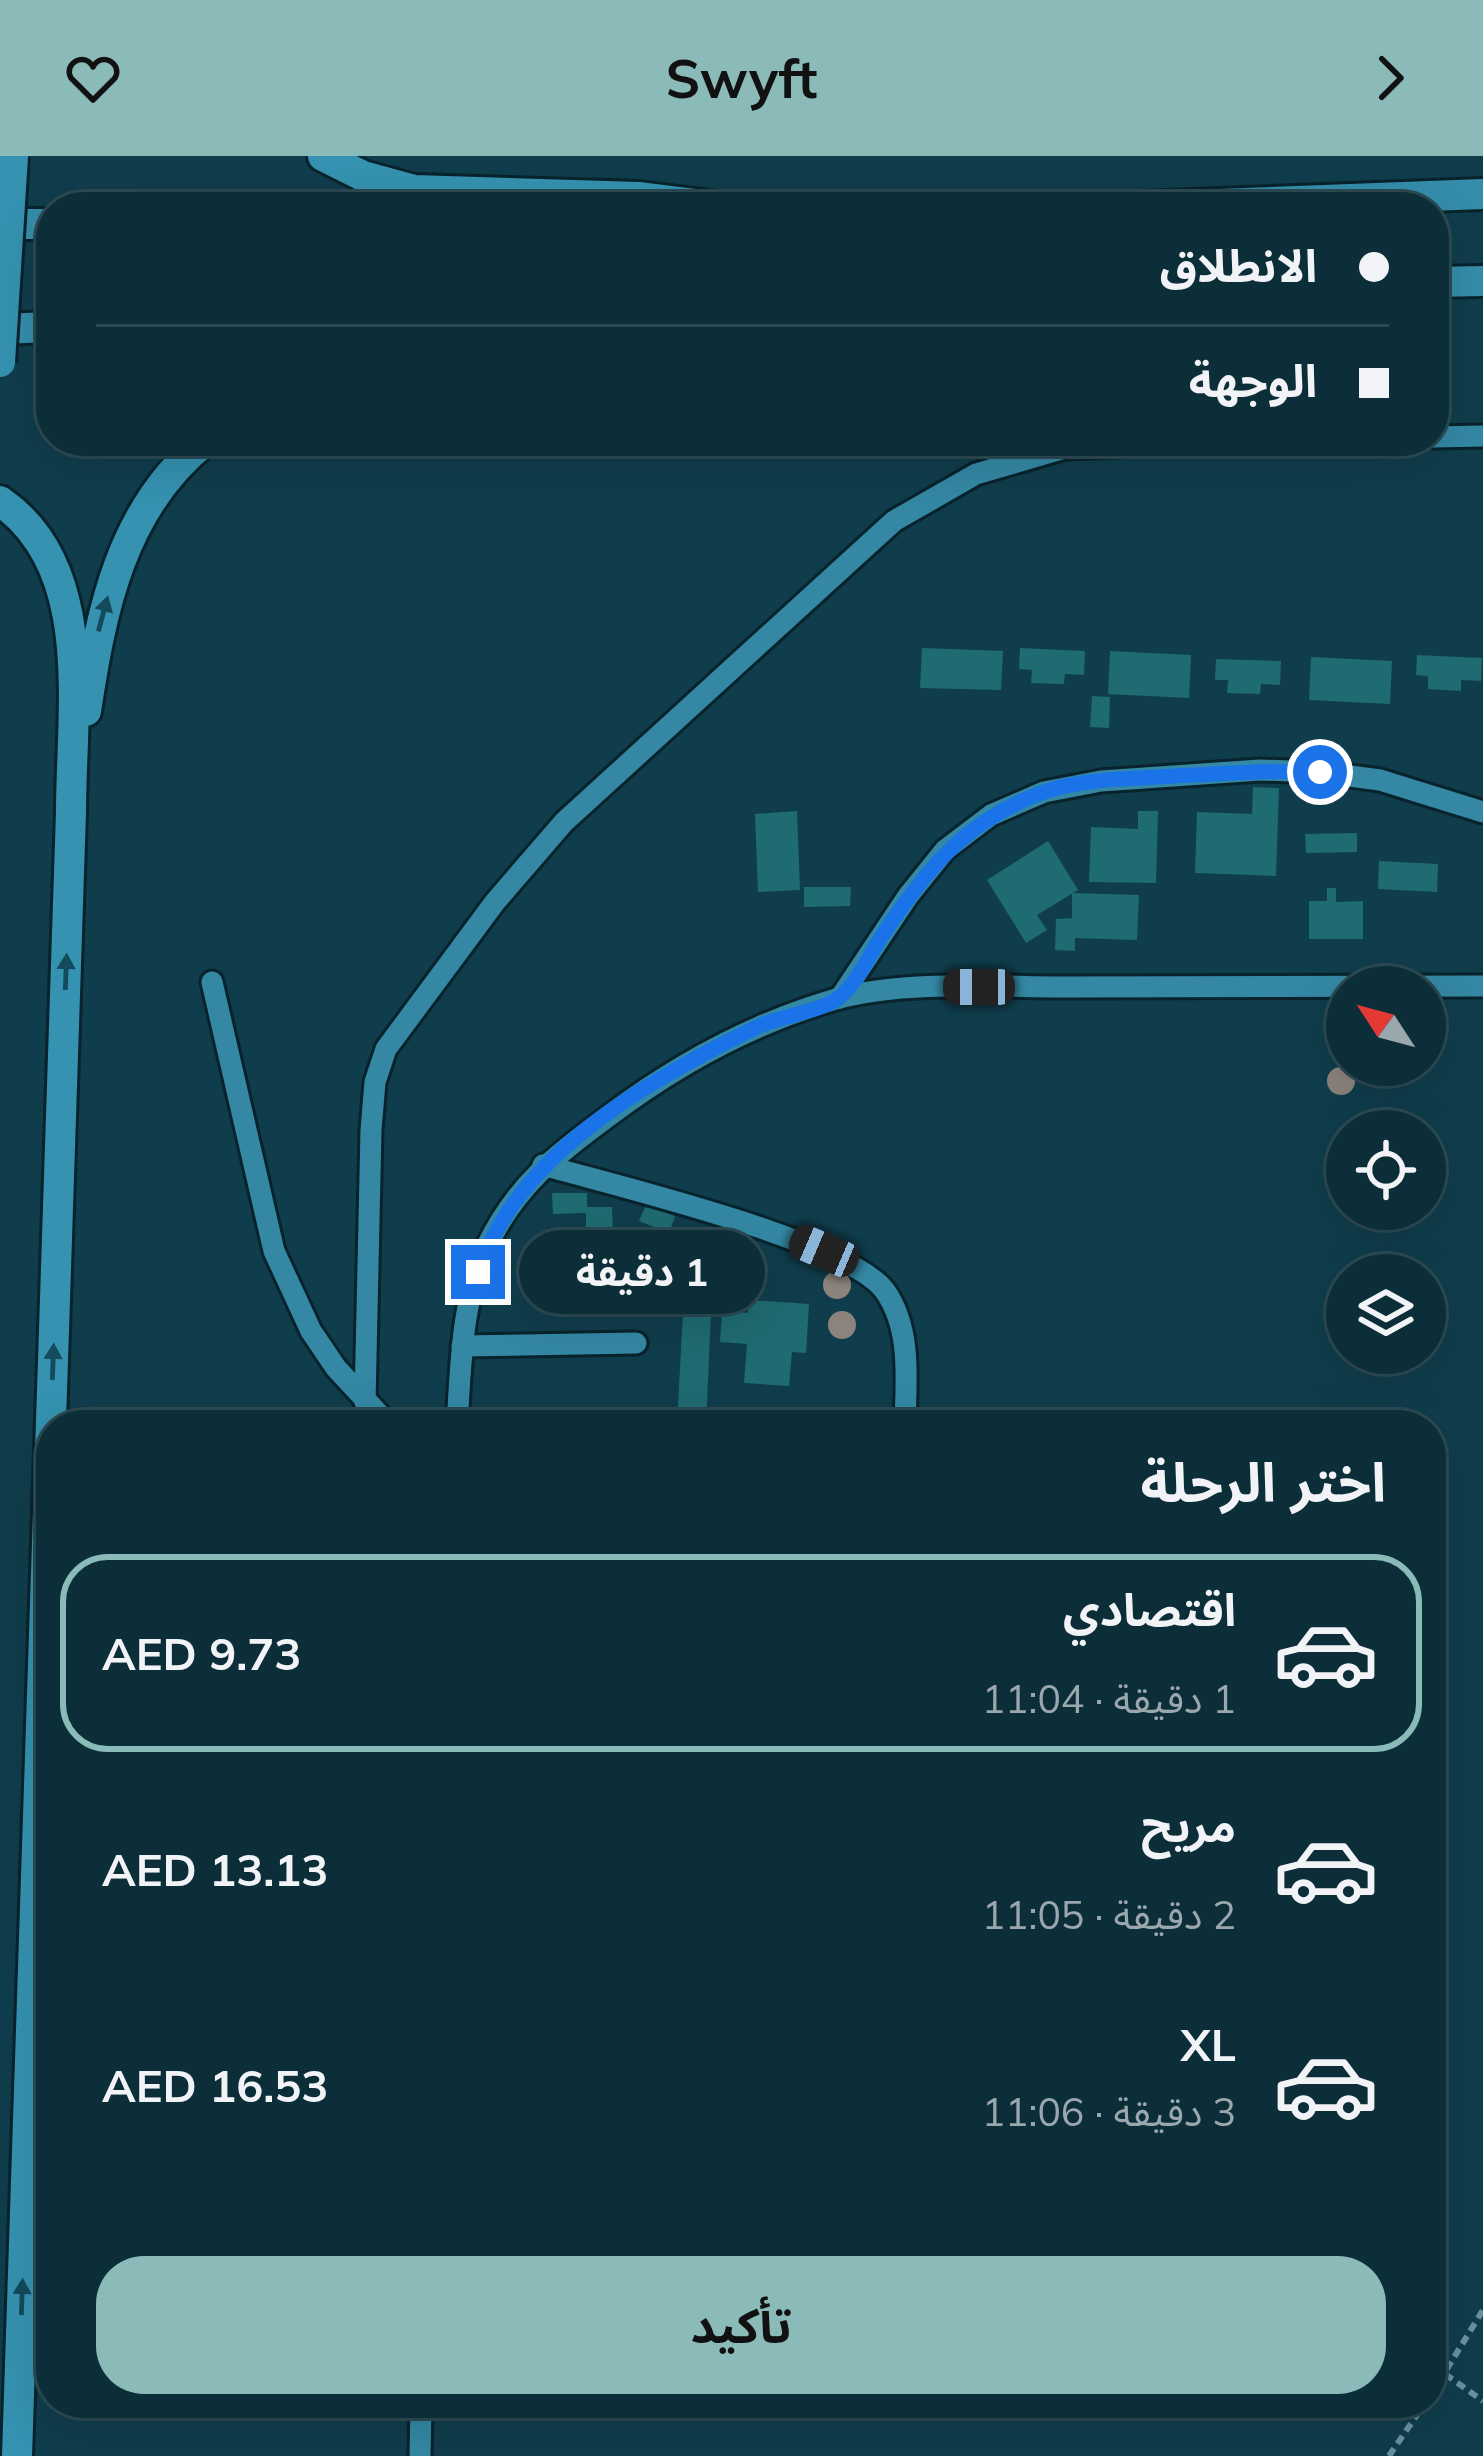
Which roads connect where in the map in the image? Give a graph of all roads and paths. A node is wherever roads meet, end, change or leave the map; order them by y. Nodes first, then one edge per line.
1 (13, 156) edge
2 (323, 156) edge
3 (489, 192) edge
4 (1483, 194) edge
5 (1449, 195) edge
6 (0, 224) edge
7 (36, 224) edge
8 (1483, 280) edge
9 (1449, 281) edge
10 (36, 328) edge
11 (0, 329) edge
12 (0, 362) edge
13 (1483, 436) edge
14 (1449, 437) edge
15 (188, 456) edge
16 (1038, 456) edge
17 (0, 501) edge
18 (71, 812) junction
19 (1483, 812) edge
20 (212, 982) dead end
21 (1483, 986) edge
22 (840, 998) junction
23 (543, 1165) junction
24 (636, 1343) dead end
25 (462, 1346) junction
26 (365, 1402) junction
27 (51, 1410) edge
28 (373, 1410) edge
29 (458, 1410) edge
30 (904, 1410) edge
31 (36, 1858) edge
32 (1483, 2310) edge
33 (1446, 2372) edge
34 (1446, 2375) edge
35 (1483, 2401) edge
36 (421, 2418) edge
37 (1416, 2418) edge
38 (16, 2456) edge
39 (420, 2456) edge
40 (1389, 2456) edge

1 - 12 main road, bridge
2 - 3 main road
4 - 5 main road
6 - 7 main road
8 - 9 main road
10 - 11 main road
13 - 14 lane
18 -> 15 main road
16 - 26 lane
17 - 18 main road
27 -> 18 main road
19 - 22 lane
20 - 26 lane
21 - 22 lane
22 - 23 lane
23 - 25 lane
23 - 30 lane
24 - 25 lane
25 - 29 lane
26 - 28 lane
38 -> 31 main road
32 - 33 path
34 - 35 path
36 - 39 lane
37 - 40 path

